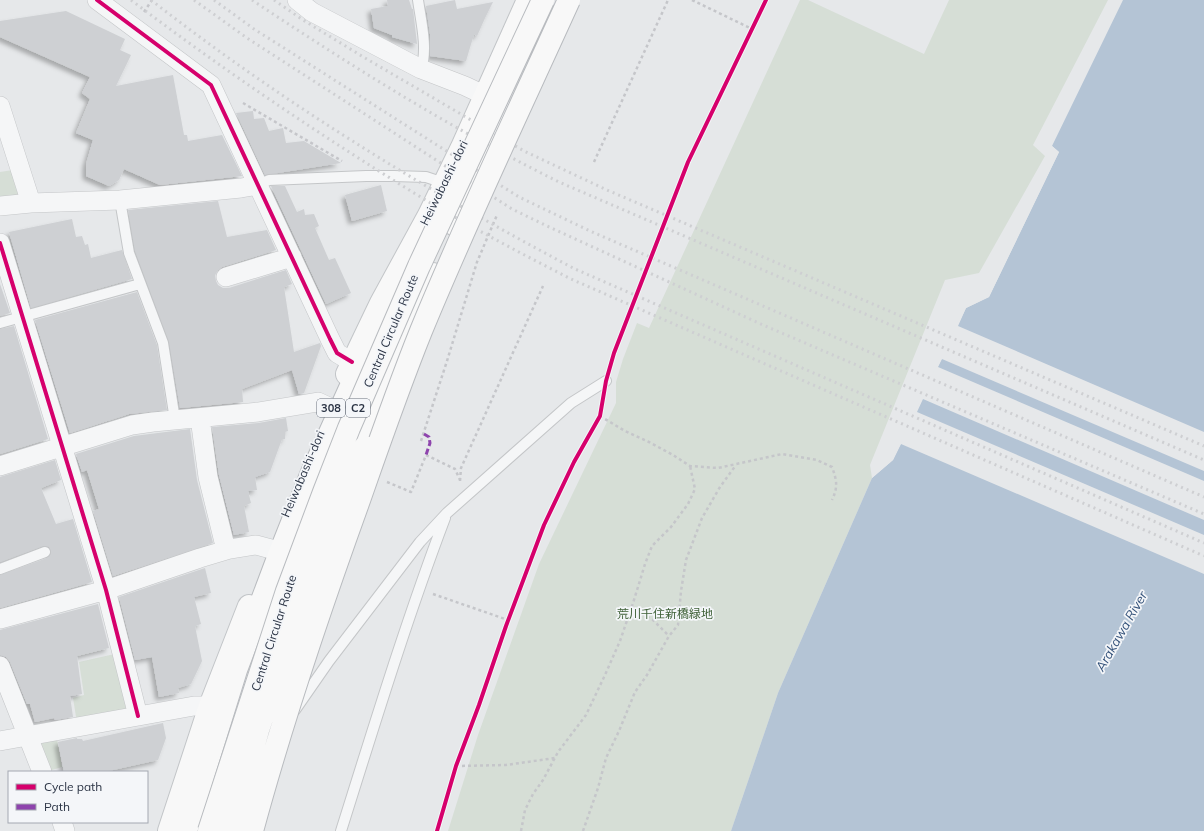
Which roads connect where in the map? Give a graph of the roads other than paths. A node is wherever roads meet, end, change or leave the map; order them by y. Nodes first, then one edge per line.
1 (97, 0) edge
2 (297, 0) edge
3 (418, 0) edge
4 (528, 0) edge
5 (543, 0) edge
6 (557, 0) edge
7 (569, 0) edge
8 (421, 69) junction
9 (484, 95) junction
10 (0, 106) edge
11 (444, 183) junction
12 (258, 185) junction
13 (120, 200) junction
14 (31, 203) junction
15 (0, 206) edge
16 (0, 243) edge
17 (292, 257) junction
18 (420, 266) junction
19 (226, 277) dead end
20 (140, 284) junction
21 (22, 317) junction
22 (0, 323) edge
23 (420, 333) junction
24 (352, 362) junction
25 (606, 381) road end
26 (331, 408) junction
27 (200, 418) junction
28 (175, 420) junction
29 (62, 447) junction
30 (0, 466) edge
31 (448, 513) junction
32 (271, 549) junction
33 (226, 550) junction
34 (45, 552) dead end
35 (0, 569) edge
36 (106, 590) junction
37 (0, 619) edge
38 (0, 666) edge
39 (210, 706) junction
40 (138, 716) junction
41 (28, 736) junction
42 (0, 741) edge
43 (260, 751) junction
44 (42, 771) edge
45 (169, 831) edge
46 (186, 831) edge
47 (209, 831) edge
48 (226, 831) edge
49 (230, 831) edge
50 (236, 831) edge
51 (252, 831) edge
52 (341, 831) edge

1 - 12 street
2 - 8 street
3 - 8 lane
4 - 9 main road, Heiwabashi-dori / 308
5 - 18 main road, Central Circular Route / C2, bridge
6 - 43 main road, Heiwabashi-dori
7 - 23 main road, C2, bridge
8 - 9 street
9 - 11 main road, Heiwabashi-dori / 308
10 - 14 street
11 - 12 lane
11 - 24 main road, Heiwabashi-dori / 308
12 - 13 street
12 - 17 street
13 - 14 street
13 - 20 lane
14 - 15 street
16 - 21 street
17 - 19 street
17 - 24 street
18 - 46 main road, bridge
18 - 47 main road, Central Circular Route / C2, bridge
20 - 21 lane
20 - 28 lane
21 - 22 lane
21 - 29 street
23 - 49 main road, bridge
23 - 51 main road, C2, bridge
24 - 26 main road, Heiwabashi-dori / 308
25 - 31 lane
26 - 27 street
26 - 32 main road, Heiwabashi-dori / 308
27 - 28 street
27 - 33 street
28 - 29 street
29 - 30 street
29 - 36 street
31 - 43 lane
31 - 52 lane
32 - 33 street
32 - 39 main road, Heiwabashi-dori / 308
33 - 36 street
34 - 35 lane
36 - 37 street
36 - 40 street
38 - 41 street
39 - 40 street
39 - 45 main road, Heiwabashi-dori / 308
40 - 41 street
41 - 42 street
41 - 44 street
43 - 48 main road, Heiwabashi-dori
43 - 50 main road

